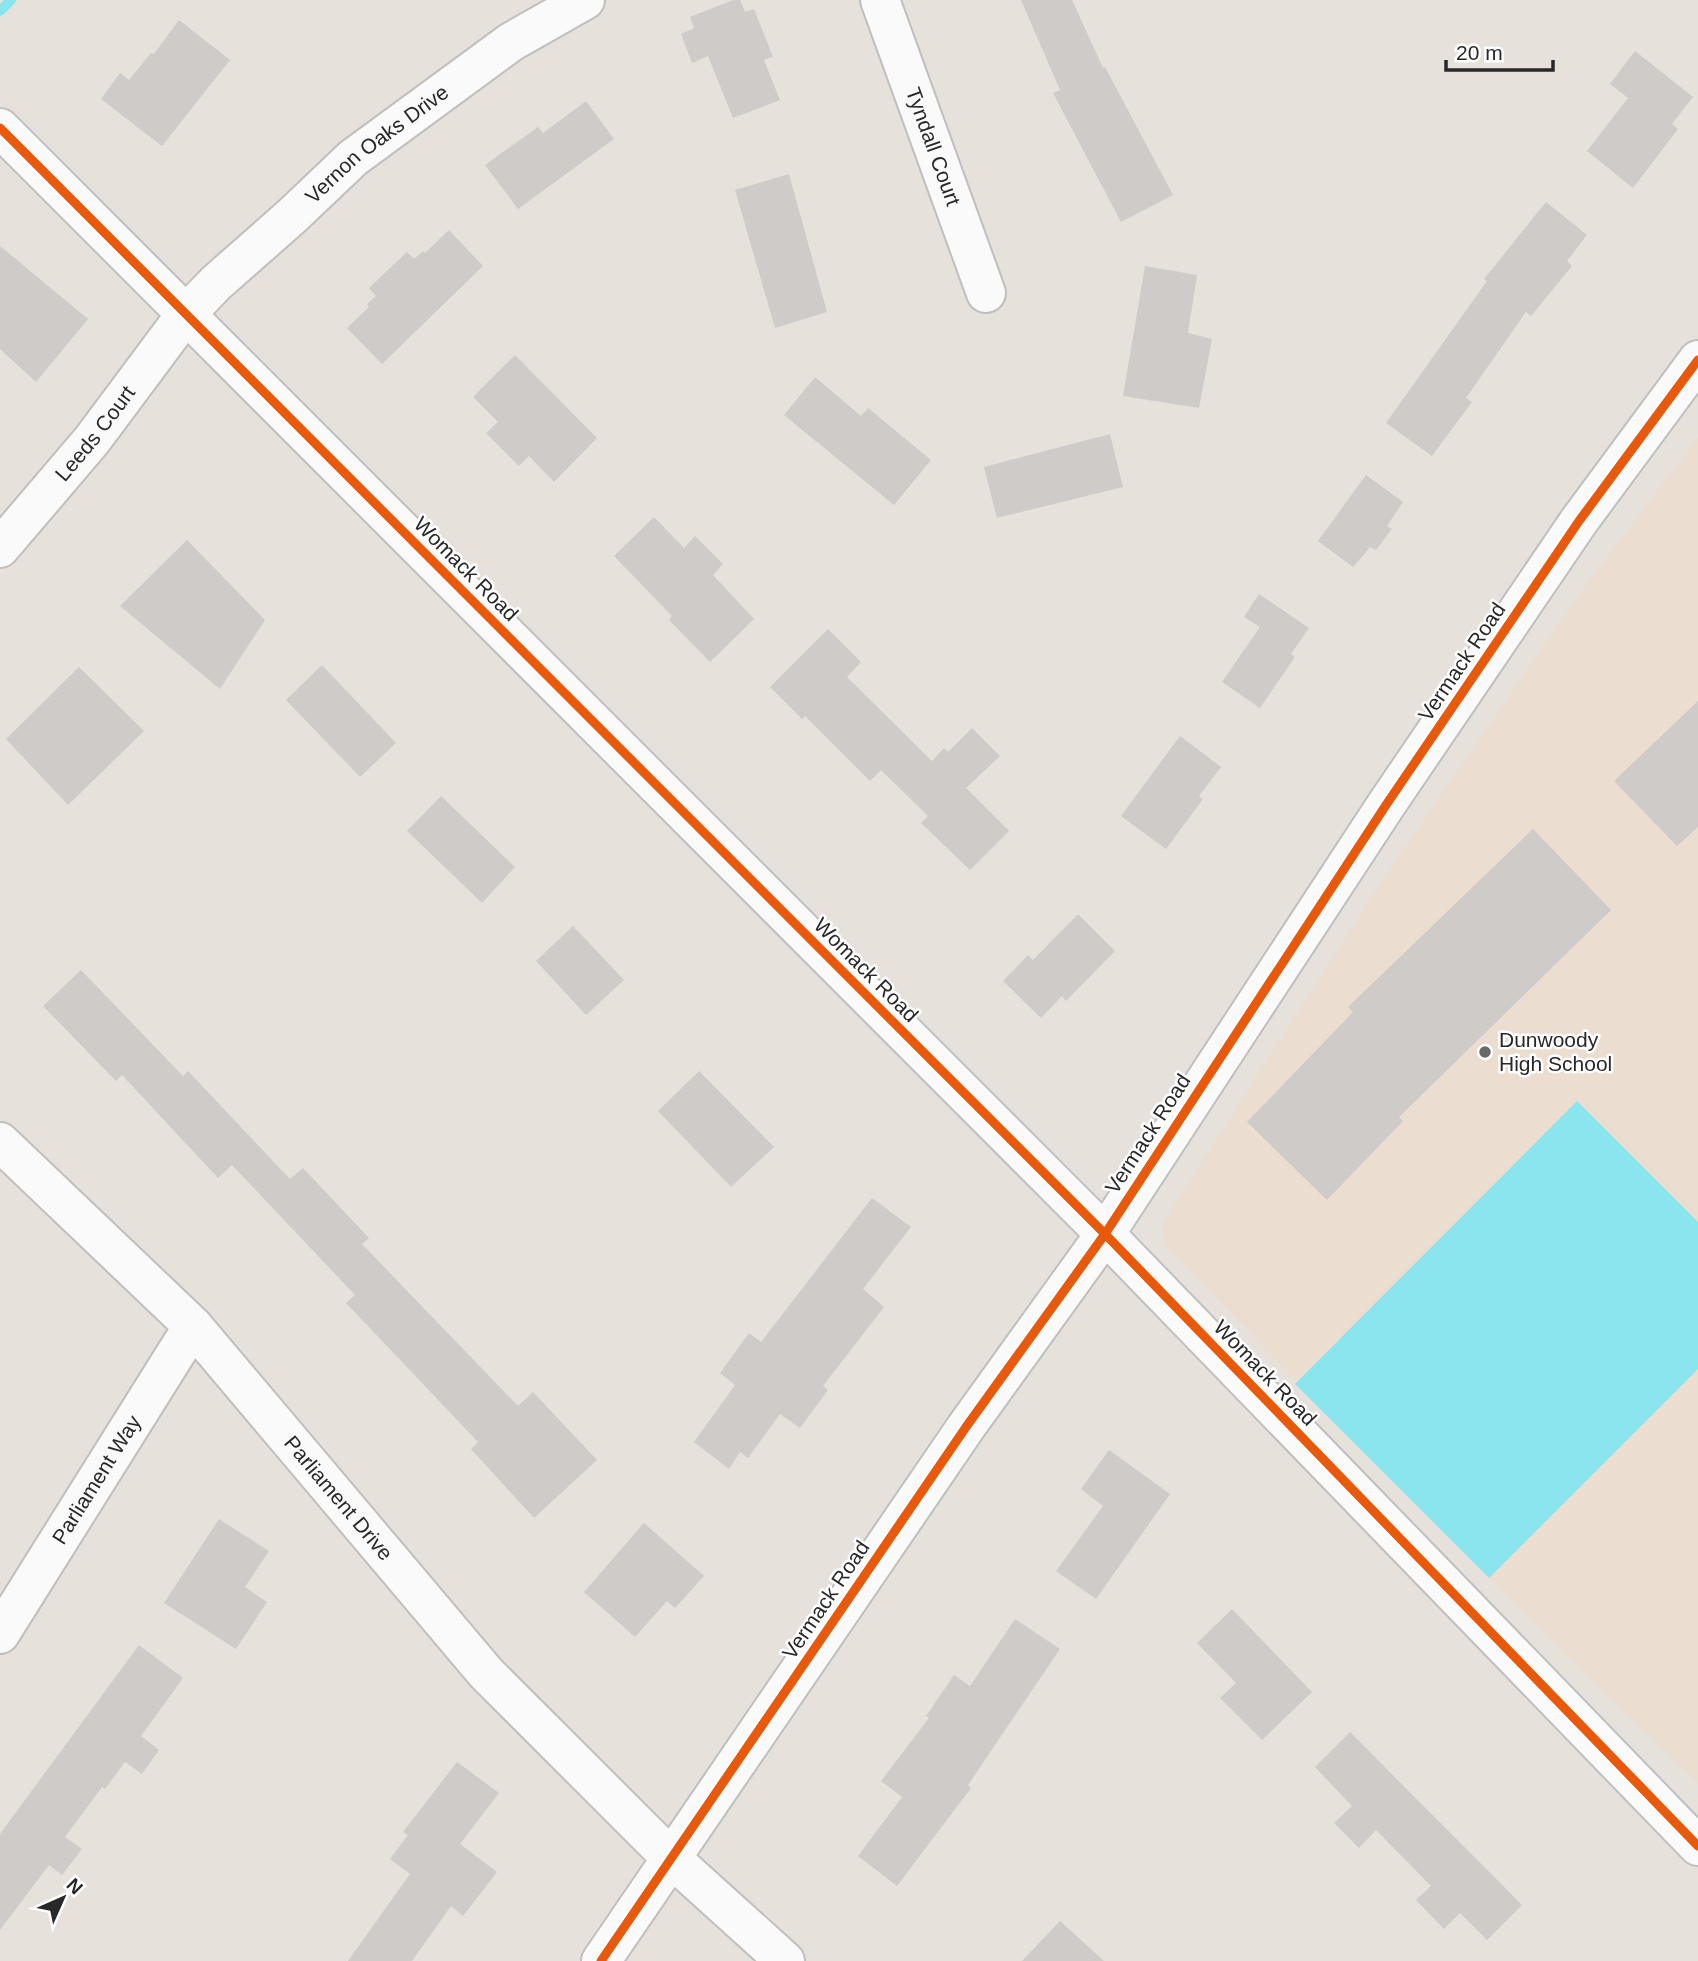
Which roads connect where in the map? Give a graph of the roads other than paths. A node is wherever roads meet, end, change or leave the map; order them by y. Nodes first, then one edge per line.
1 (585, 0) edge
2 (880, 0) edge
3 (0, 128) edge
4 (986, 293) dead end
5 (186, 314) junction
6 (1698, 360) edge
7 (0, 548) edge
8 (0, 1142) edge
9 (1105, 1234) junction
10 (193, 1326) junction
11 (0, 1634) edge
12 (1698, 1846) edge
13 (671, 1858) junction
14 (601, 1961) edge
15 (785, 1961) edge

1 - 5 street, Vernon Oaks Drive
2 - 4 street, Tyndall Court
3 - 5 street, Womack Road
5 - 7 street, Leeds Court
5 - 9 street, Womack Road
6 - 9 street, Vermack Road
8 - 10 street, Parliament Drive
9 - 12 street, Womack Road
9 - 13 street, Vermack Road
10 - 11 street, Parliament Way
10 - 13 street, Parliament Drive
13 - 14 street, Vermack Road
13 - 15 street, Parliament Drive

